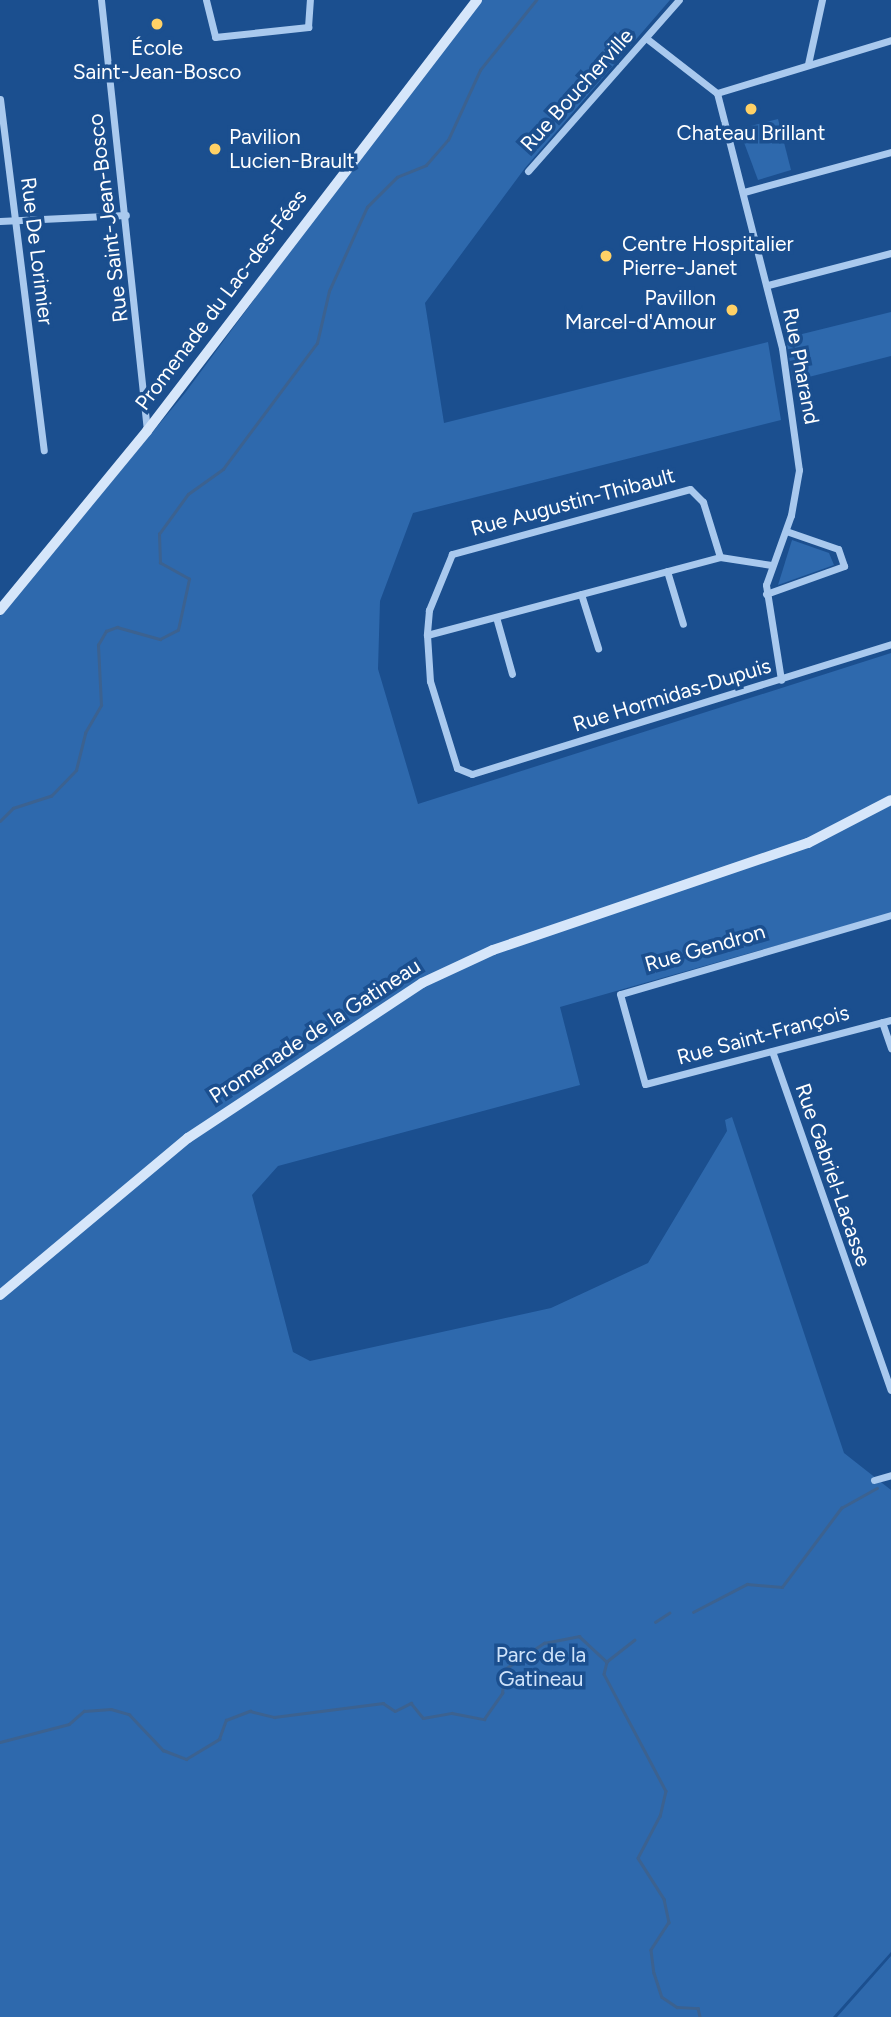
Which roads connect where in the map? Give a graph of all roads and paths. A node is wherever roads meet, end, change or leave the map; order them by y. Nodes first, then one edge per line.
1 (101, 0) edge
2 (206, 0) edge
3 (310, 0) edge
4 (679, 0) edge
5 (822, 0) edge
6 (472, 3) edge
7 (646, 38) junction
8 (891, 40) edge
9 (808, 64) junction
10 (717, 93) junction
11 (0, 99) edge
12 (891, 152) edge
13 (528, 171) dead end
14 (744, 192) junction
15 (126, 215) junction
16 (16, 219) junction
17 (0, 221) edge
18 (891, 253) edge
19 (768, 285) junction
20 (147, 431) junction
21 (44, 450) dead end
22 (786, 531) junction
23 (720, 557) junction
24 (771, 565) junction
25 (667, 571) junction
26 (581, 594) junction
27 (766, 594) junction
28 (0, 610) edge
29 (496, 617) junction
30 (683, 624) dead end
31 (427, 635) junction
32 (891, 645) edge
33 (598, 648) dead end
34 (512, 674) dead end
35 (781, 680) junction
36 (463, 773) joint
37 (891, 800) edge
38 (891, 915) edge
39 (891, 1020) edge
40 (882, 1022) junction
41 (891, 1048) edge
42 (772, 1051) junction
43 (645, 1084) joint
44 (0, 1295) edge
45 (891, 1390) edge
46 (891, 1475) edge
47 (874, 1480) dead end

1 - 15 street, Rue Saint-Jean-Bosco
2 - 3 street
4 - 7 street, Rue Boucherville
5 - 9 street
6 - 20 street, Promenade du Lac-des-Fées
7 - 10 street
7 - 13 street, Rue Boucherville
8 - 9 street
9 - 10 street
10 - 14 street, Rue Pharand
11 - 16 street, Rue De Lorimier
12 - 14 street
14 - 19 street, Rue Pharand
15 - 16 street
15 - 20 street, Rue Saint-Jean-Bosco
16 - 17 street
16 - 21 street, Rue De Lorimier
18 - 19 street
19 - 22 street, Rue Pharand
20 - 28 street, Promenade du Lac-des-Fées
22 - 24 street, Rue Pharand
22 - 27 street
23 - 24 street
23 - 25 street
23 - 31 street, Rue Augustin-Thibault
24 - 27 street, Rue Pharand
25 - 26 street
25 - 30 street
26 - 29 street
26 - 33 street
27 - 35 street, Rue Pharand
29 - 31 street
29 - 34 street
31 - 36 street, Rue Augustin-Thibault
32 - 35 street, Rue Hormidas-Dupuis
35 - 36 street, Rue Hormidas-Dupuis
37 - 44 street, Promenade de la Gatineau
38 - 43 street, Rue Gendron
39 - 40 street, Rue Saint-François
40 - 41 street
40 - 42 street, Rue Saint-François
42 - 43 street, Rue Saint-François
42 - 45 street, Rue Gabriel-Lacasse
46 - 47 street

